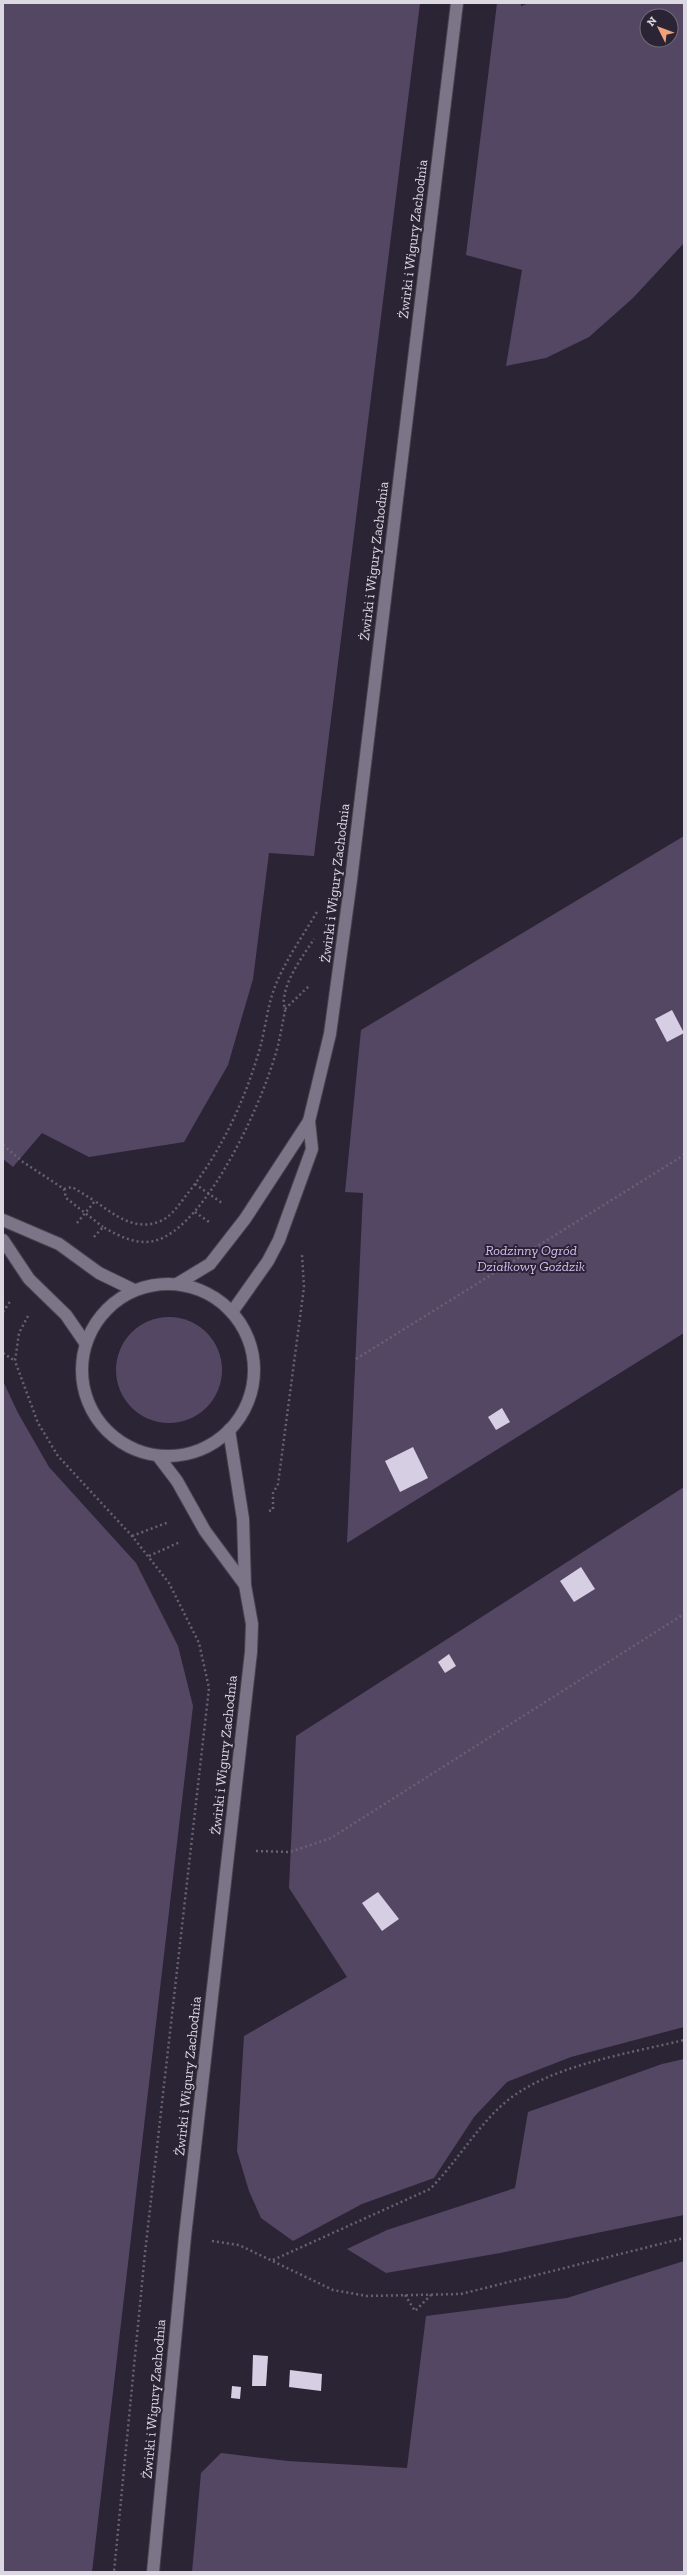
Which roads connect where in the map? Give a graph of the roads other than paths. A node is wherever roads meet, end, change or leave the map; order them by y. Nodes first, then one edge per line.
1 (457, 3) edge
2 (309, 1121) junction
3 (3, 1220) edge
4 (3, 1240) edge
5 (177, 1284) junction
6 (134, 1290) junction
7 (232, 1312) junction
8 (86, 1344) junction
9 (229, 1430) junction
10 (158, 1456) junction
11 (245, 1585) junction
12 (153, 2572) edge

1 - 2 street, Żwirki i Wigury Zachodnia
2 - 5 street
2 - 7 street
3 - 6 street
4 - 8 street
5 - 6 street
5 - 7 street
6 - 8 street
7 - 9 street
8 - 10 street
9 - 10 street
9 - 11 street, Żwirki i Wigury Zachodnia
10 - 11 street
11 - 12 street, Żwirki i Wigury Zachodnia

